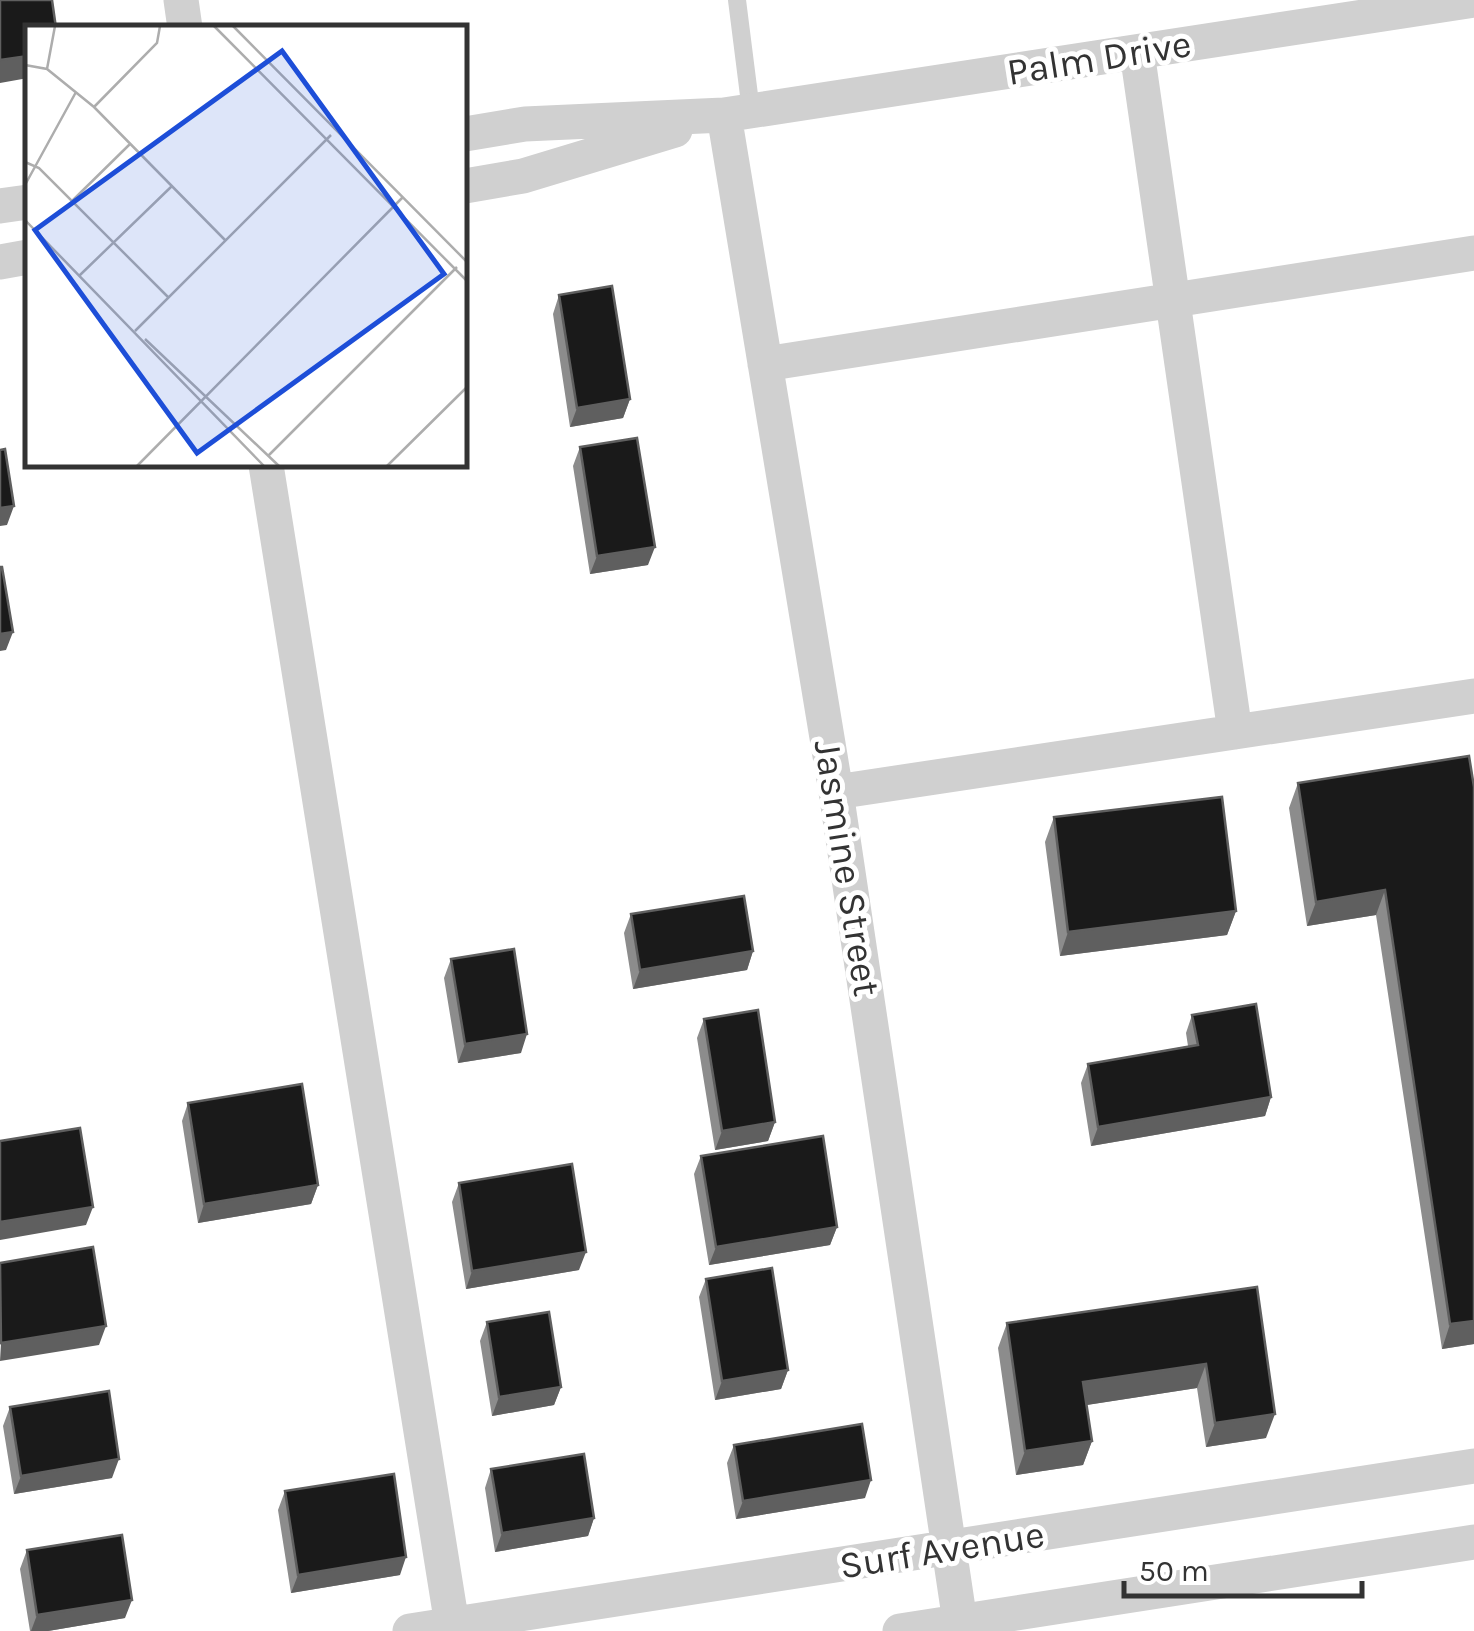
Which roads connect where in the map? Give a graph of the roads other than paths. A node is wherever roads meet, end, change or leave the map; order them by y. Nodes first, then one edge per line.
1 (180, 0) edge
2 (737, 0) edge
3 (1474, 0) edge
4 (184, 25) edge
5 (1138, 52) junction
6 (737, 113) junction
7 (468, 133) edge
8 (468, 185) edge
9 (25, 202) edge
10 (0, 206) edge
11 (1474, 253) edge
12 (25, 258) edge
13 (0, 262) edge
14 (1172, 300) junction
15 (765, 364) junction
16 (266, 468) edge
17 (1474, 696) edge
18 (1235, 732) junction
19 (836, 792) junction
20 (1474, 1466) edge
21 (1474, 1542) edge
22 (948, 1549) junction
23 (960, 1622) junction
24 (452, 1628) edge
25 (410, 1631) edge
26 (900, 1631) edge

1 - 4 street
2 - 6 lane
3 - 5 street, Palm Drive
5 - 6 street, Palm Drive
5 - 14 street
6 - 7 street, Palm Drive
6 - 8 street, Palm Drive
6 - 15 street, Jasmine Street
9 - 10 street
11 - 14 street
12 - 13 street
14 - 15 street
14 - 18 street
15 - 19 street, Jasmine Street
16 - 24 street
17 - 18 street
18 - 19 street
19 - 22 street, Jasmine Street
20 - 22 street, Surf Avenue
21 - 23 street, Surf Avenue
22 - 23 street, Jasmine Street
22 - 24 street, Surf Avenue
23 - 26 street, Surf Avenue
24 - 25 street, Surf Avenue

